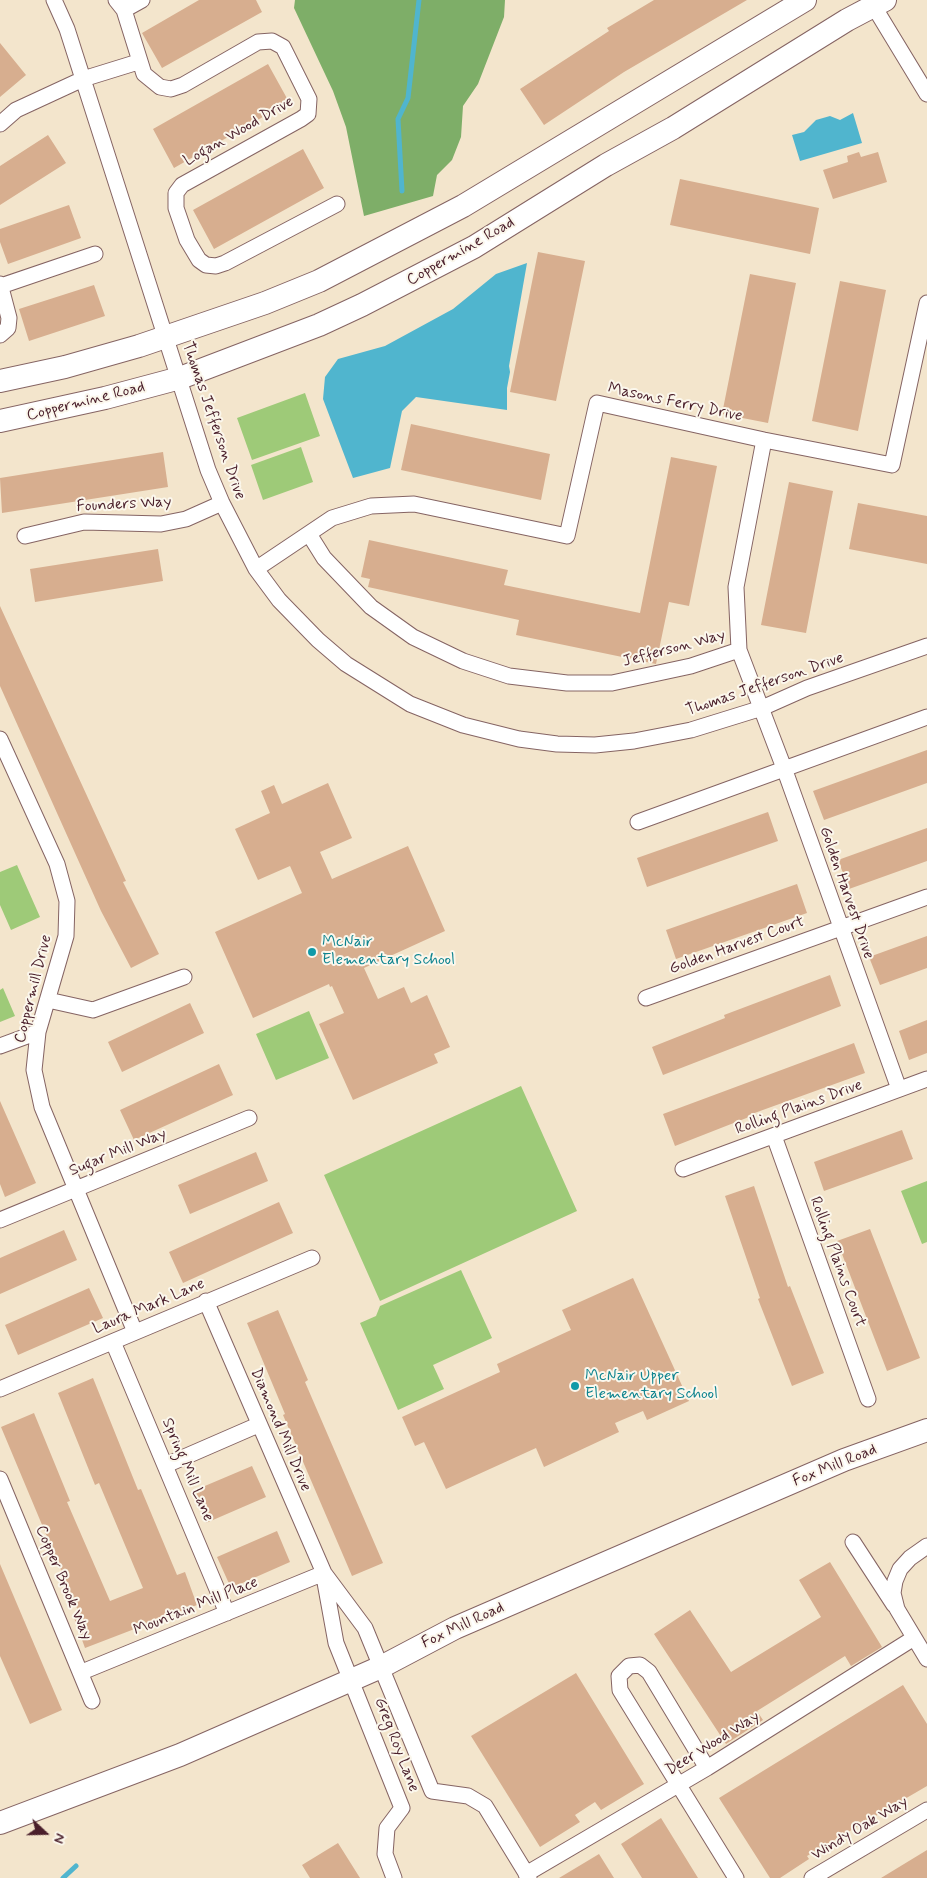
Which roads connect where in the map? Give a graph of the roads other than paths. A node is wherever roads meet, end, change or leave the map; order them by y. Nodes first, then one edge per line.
1 (54, 0) edge
2 (142, 0) edge
3 (805, 0) edge
4 (876, 2) edge
5 (120, 5) edge
6 (138, 62) junction
7 (83, 79) junction
8 (927, 94) edge
9 (0, 124) edge
10 (337, 204) dead end
11 (95, 254) dead end
12 (0, 285) edge
13 (927, 303) edge
14 (0, 335) edge
15 (165, 337) junction
16 (180, 378) junction
17 (0, 381) edge
18 (0, 421) edge
19 (764, 440) junction
20 (222, 503) junction
21 (309, 534) junction
22 (25, 536) dead end
23 (256, 569) junction
24 (927, 646) edge
25 (739, 650) junction
26 (762, 708) junction
27 (927, 717) edge
28 (0, 739) edge
29 (784, 768) junction
30 (638, 822) dead end
31 (927, 897) edge
32 (840, 927) junction
33 (184, 977) dead end
34 (646, 998) dead end
35 (48, 1000) junction
36 (38, 1032) junction
37 (0, 1046) edge
38 (927, 1080) edge
39 (899, 1089) junction
40 (249, 1118) dead end
41 (774, 1136) junction
42 (683, 1169) dead end
43 (77, 1189) junction
44 (0, 1220) edge
45 (312, 1258) dead end
46 (206, 1301) junction
47 (135, 1332) junction
48 (113, 1342) junction
49 (0, 1389) edge
50 (868, 1399) dead end
51 (258, 1425) junction
52 (927, 1430) edge
53 (166, 1465) junction
54 (0, 1479) edge
55 (852, 1542) dead end
56 (927, 1546) edge
57 (324, 1573) junction
58 (897, 1609) junction
59 (227, 1613) junction
60 (914, 1638) junction
61 (927, 1659) edge
62 (381, 1666) junction
63 (82, 1672) junction
64 (351, 1680) junction
65 (92, 1701) dead end
66 (707, 1768) junction
67 (679, 1785) junction
68 (927, 1810) edge
69 (0, 1823) edge
70 (528, 1876) edge
71 (394, 1878) edge
72 (736, 1878) edge
73 (812, 1878) edge

1 - 7 street, Thomas Jefferson Drive
2 - 5 street
3 - 15 street
4 - 8 street
4 - 16 street, Coppermine Road
5 - 6 street, Logan Wood Drive
6 - 7 street
6 - 10 street, Logan Wood Drive
7 - 9 street
7 - 15 street, Thomas Jefferson Drive
11 - 12 street
12 - 14 street
13 - 19 street, Masons Ferry Drive
15 - 16 street, Thomas Jefferson Drive
15 - 17 street
16 - 18 street, Coppermine Road
16 - 20 street, Thomas Jefferson Drive
19 - 21 street, Masons Ferry Drive
19 - 25 street, Golden Harvest Drive
20 - 22 street, Founders Way
20 - 23 street, Thomas Jefferson Drive
21 - 23 street, Masons Ferry Drive
21 - 25 street, Jefferson Way
23 - 26 street, Thomas Jefferson Drive
24 - 26 street, Thomas Jefferson Drive
25 - 26 street, Golden Harvest Drive
26 - 29 street, Golden Harvest Drive
27 - 29 street
28 - 35 street, Coppermill Drive
29 - 30 street
29 - 32 street, Golden Harvest Drive
31 - 32 street, Golden Harvest Court
32 - 34 street, Golden Harvest Court
32 - 39 street, Golden Harvest Drive
33 - 35 street
35 - 36 street, Coppermill Drive
36 - 37 street
36 - 43 street, Coppermill Drive
38 - 39 street, Rolling Plains Drive
39 - 41 street, Rolling Plains Drive
40 - 43 street, Sugar Mill Way
41 - 42 street, Rolling Plains Drive
41 - 50 street, Rolling Plains Court
43 - 44 street, Sugar Mill Way
43 - 47 street, Coppermill Drive
45 - 46 street, Laura Mark Lane
46 - 47 street, Laura Mark Lane
46 - 51 street, Diamond Mill Drive
47 - 48 street, Laura Mark Lane
48 - 49 street, Laura Mark Lane
48 - 53 street, Spring Mill Lane
51 - 53 street
51 - 57 street, Diamond Mill Drive
52 - 62 street, Fox Mill Road
53 - 59 street, Spring Mill Lane
54 - 63 street, Copper Brook Way
55 - 58 street
56 - 58 street
57 - 59 street, Mountain Mill Place
57 - 62 street, Diamond Mill Drive
57 - 64 street, Diamond Mill Drive
58 - 60 street
59 - 63 street, Mountain Mill Place
60 - 61 street
60 - 66 street, Deer Wood Way
62 - 64 street, Fox Mill Road
62 - 70 street, Diamond Mill Drive
63 - 65 street, Copper Brook Way
64 - 69 street, Fox Mill Road
64 - 71 street, Greg Roy Lane
66 - 67 street, Deer Wood Way
66 - 67 street
67 - 70 street, Deer Wood Way
67 - 72 street
68 - 73 street, Windy Oak Way

